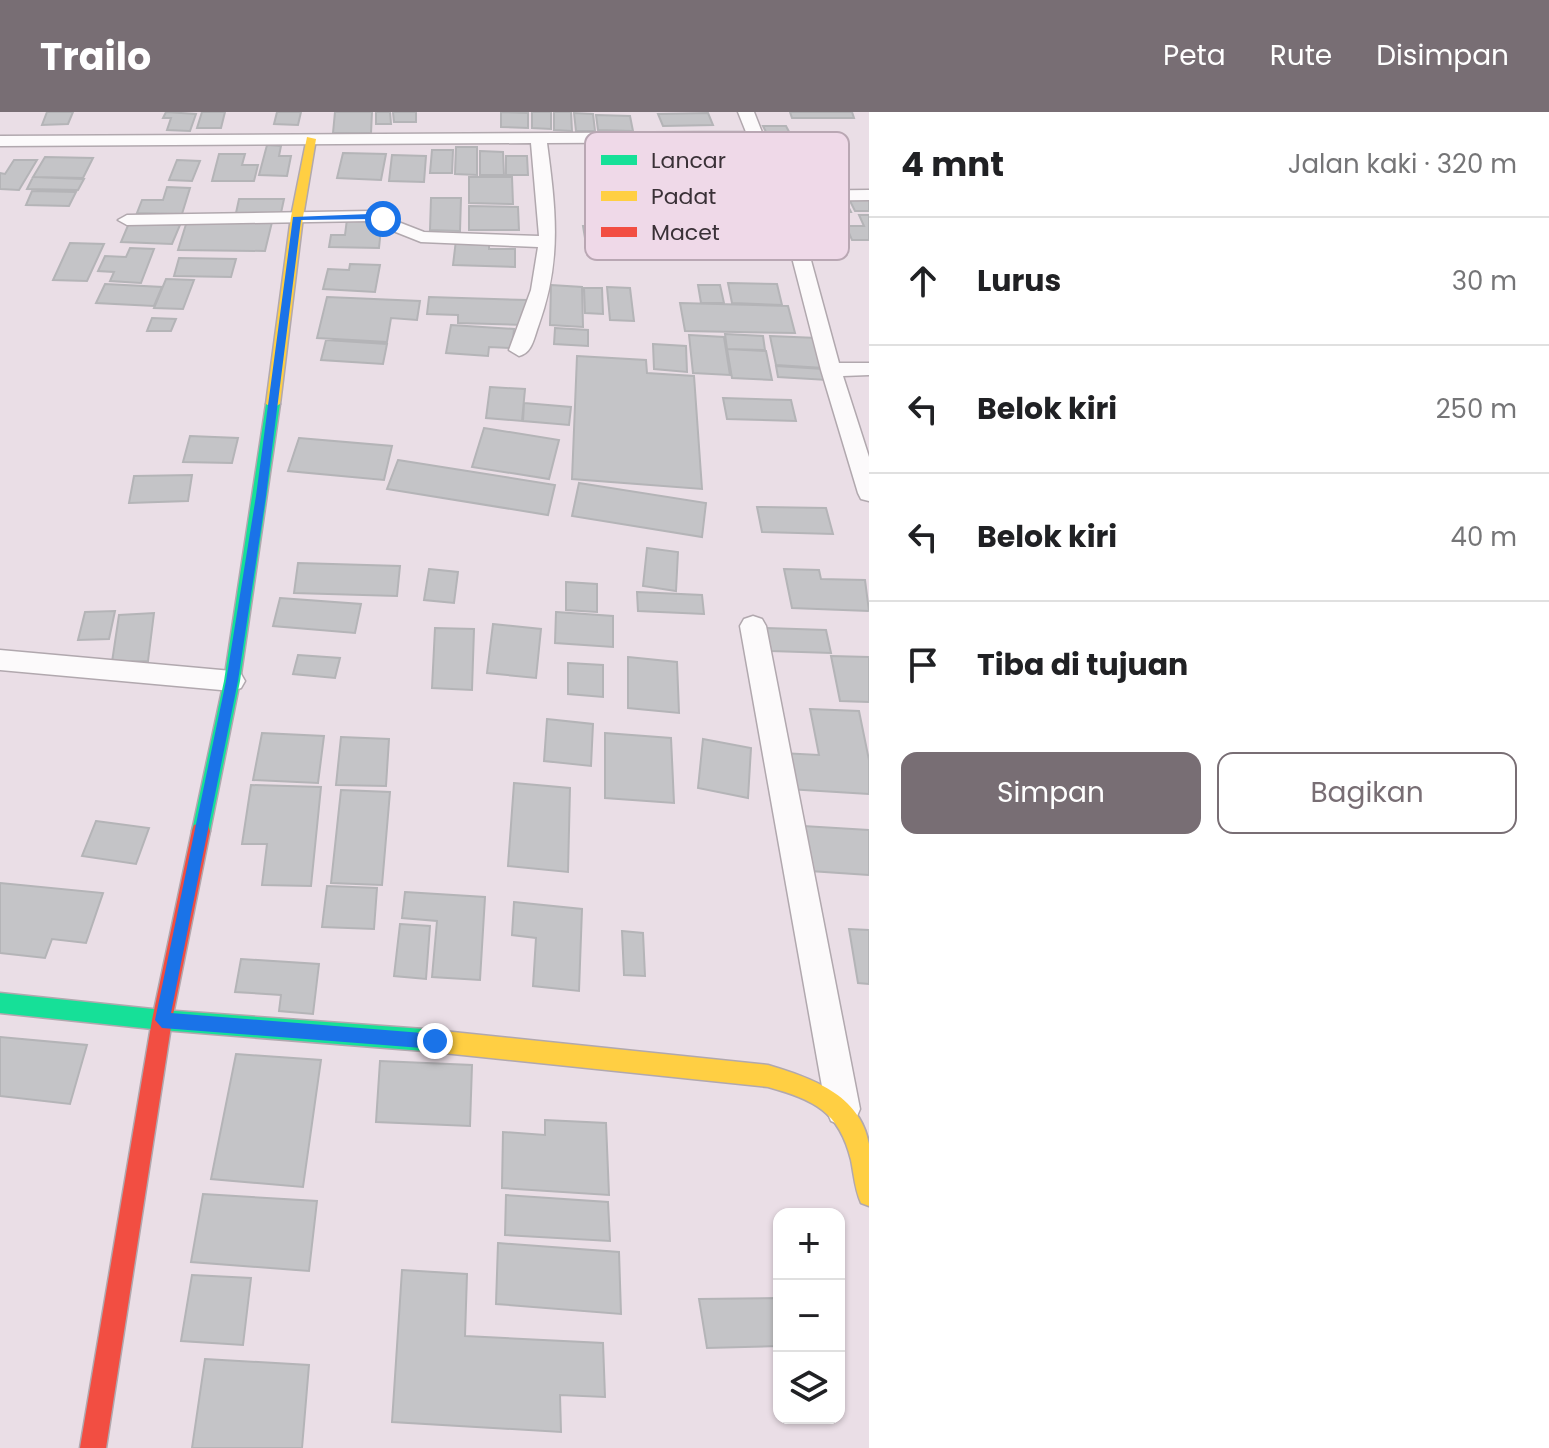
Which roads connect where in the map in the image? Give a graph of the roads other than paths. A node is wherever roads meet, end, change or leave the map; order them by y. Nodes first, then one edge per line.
1 (746, 112) edge
2 (753, 132) edge
3 (311, 139) junction
4 (585, 139) edge
5 (539, 140) junction
6 (0, 141) edge
7 (849, 195) edge
8 (869, 195) edge
9 (297, 217) junction
10 (127, 220) dead end
11 (547, 242) junction
12 (802, 260) edge
13 (519, 350) dead end
14 (869, 369) edge
15 (831, 370) junction
16 (869, 493) edge
17 (753, 626) dead end
18 (0, 660) edge
19 (232, 681) junction
20 (0, 1003) edge
21 (162, 1020) junction
22 (843, 1109) junction
23 (869, 1195) edge
24 (93, 1448) edge

1 - 2 street
3 - 5 street
3 - 6 street
3 - 9 street
4 - 5 street
5 - 11 street
7 - 8 street
9 - 10 street
9 - 11 street
9 - 19 street
11 - 13 street
12 - 15 street
14 - 15 street
15 - 16 street
17 - 22 street
18 - 19 street
19 - 21 street
20 - 21 street
21 - 22 street
21 - 24 street
22 - 23 street

